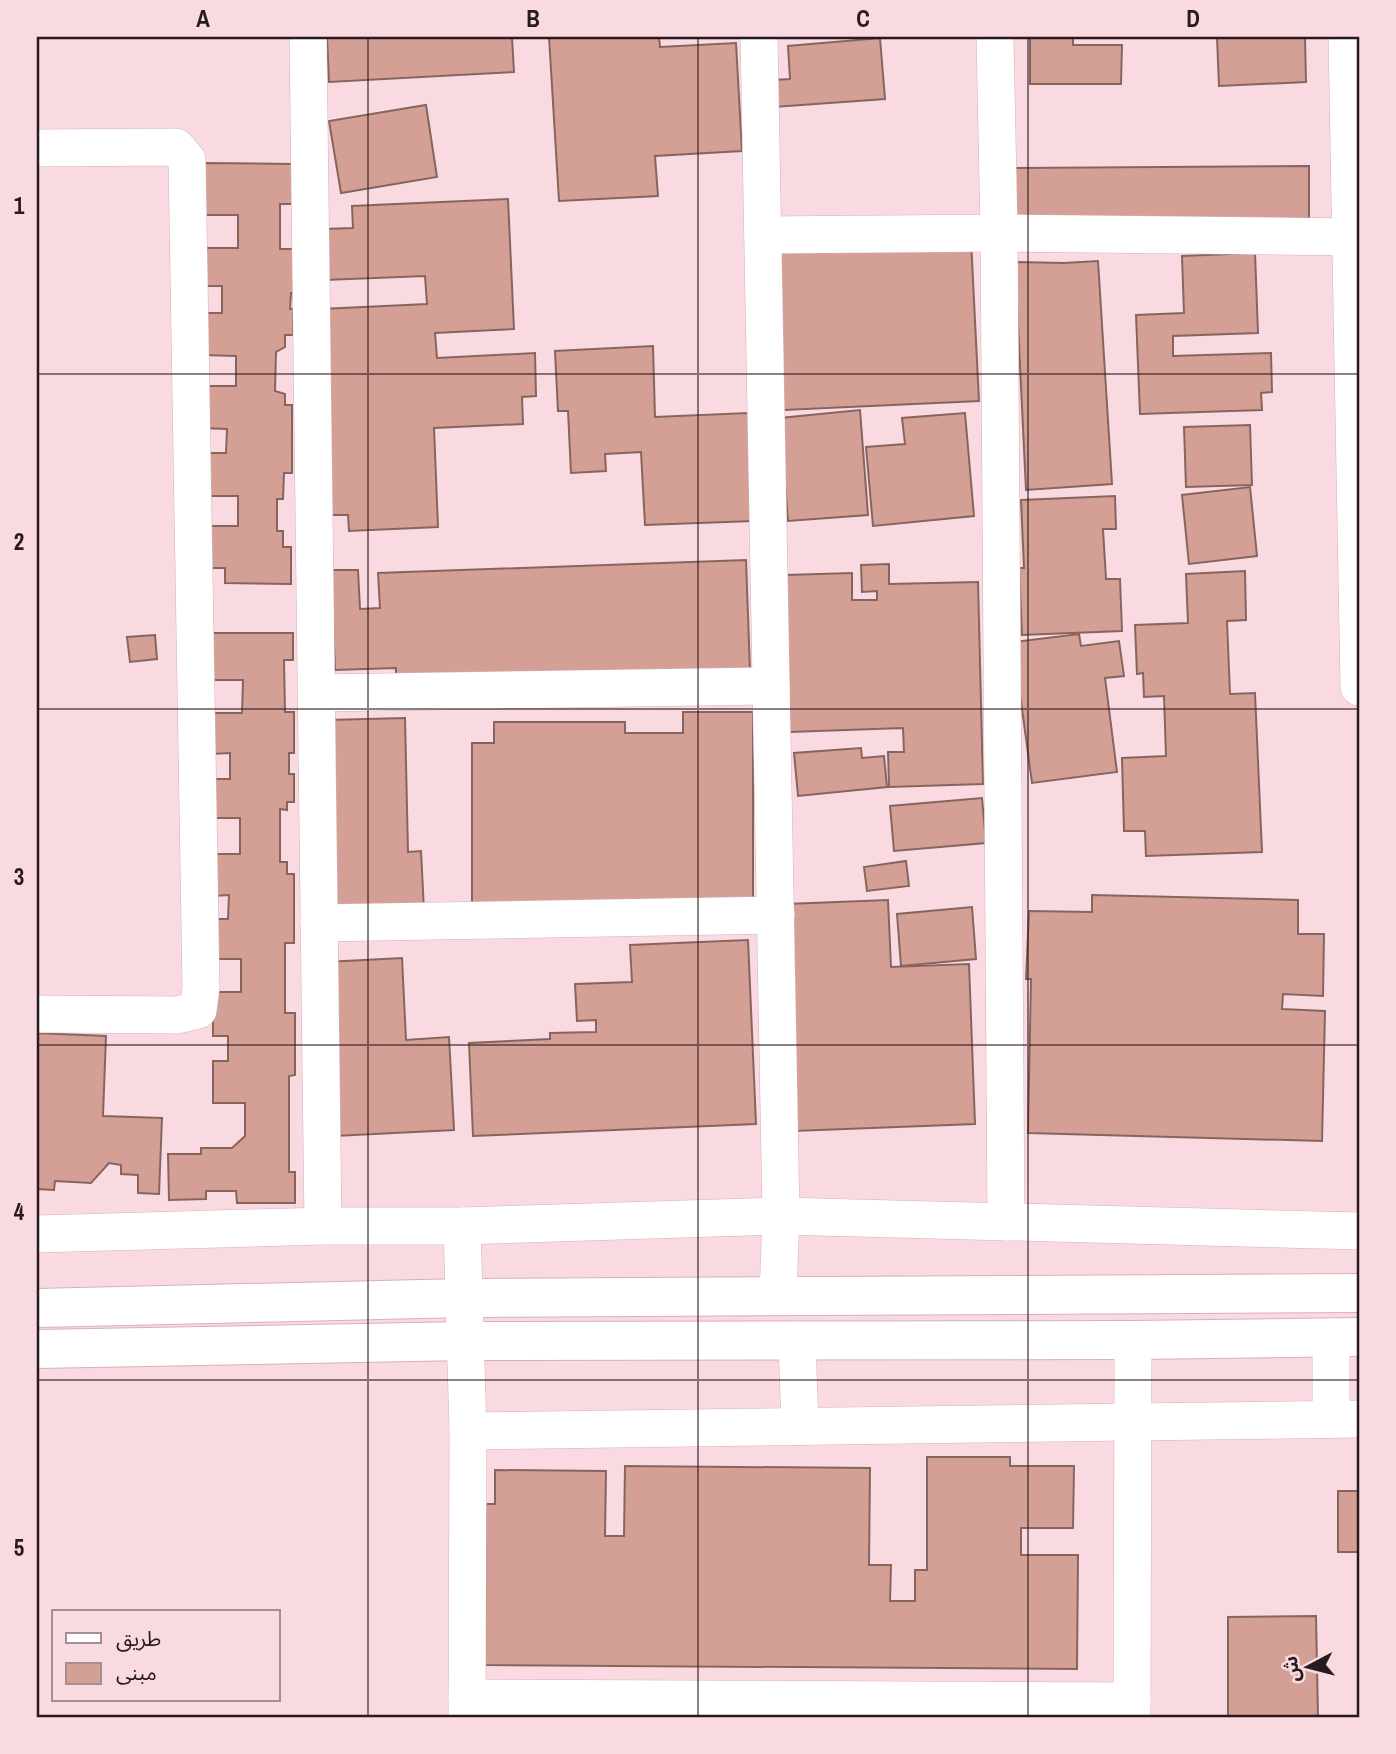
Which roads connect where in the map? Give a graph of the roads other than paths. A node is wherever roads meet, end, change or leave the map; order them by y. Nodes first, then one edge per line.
1 (308, 37) edge
2 (759, 37) edge
3 (995, 37) edge
4 (1347, 37) edge
5 (37, 148) edge
6 (999, 233) junction
7 (763, 235) junction
8 (1355, 237) edge
9 (771, 686) junction
10 (1359, 687) edge
11 (317, 693) junction
12 (776, 915) junction
13 (319, 923) junction
14 (37, 1014) edge
15 (781, 1216) junction
16 (1006, 1222) junction
17 (323, 1226) junction
18 (461, 1226) junction
19 (1359, 1231) edge
20 (37, 1234) edge
21 (1359, 1293) edge
22 (778, 1296) junction
23 (464, 1298) junction
24 (37, 1308) edge
25 (1345, 1337) edge
26 (466, 1340) junction
27 (797, 1340) junction
28 (1133, 1340) junction
29 (37, 1349) edge
30 (1345, 1419) edge
31 (1134, 1420) junction
32 (800, 1426) junction
33 (468, 1432) junction
34 (467, 1707) edge
35 (868, 1709) edge
36 (1132, 1709) edge

1 - 11 street
2 - 7 street
3 - 6 street
4 - 8 street
5 - 14 street
6 - 7 street
6 - 8 street
6 - 16 street
7 - 9 street
8 - 10 street
9 - 11 street
9 - 12 street
11 - 13 street
12 - 13 street
12 - 15 street
13 - 17 street
15 - 16 street
15 - 18 street
15 - 22 street
16 - 19 street
17 - 18 street
17 - 20 street
18 - 23 street
21 - 22 highway
22 - 23 highway
23 - 24 highway
23 - 26 street
25 - 28 highway
25 - 30 street
26 - 27 highway
26 - 29 highway
26 - 33 street
27 - 28 highway
27 - 32 street
28 - 31 street
30 - 31 street
31 - 32 street
31 - 36 street
32 - 33 street
33 - 34 street
34 - 35 street
35 - 36 street

